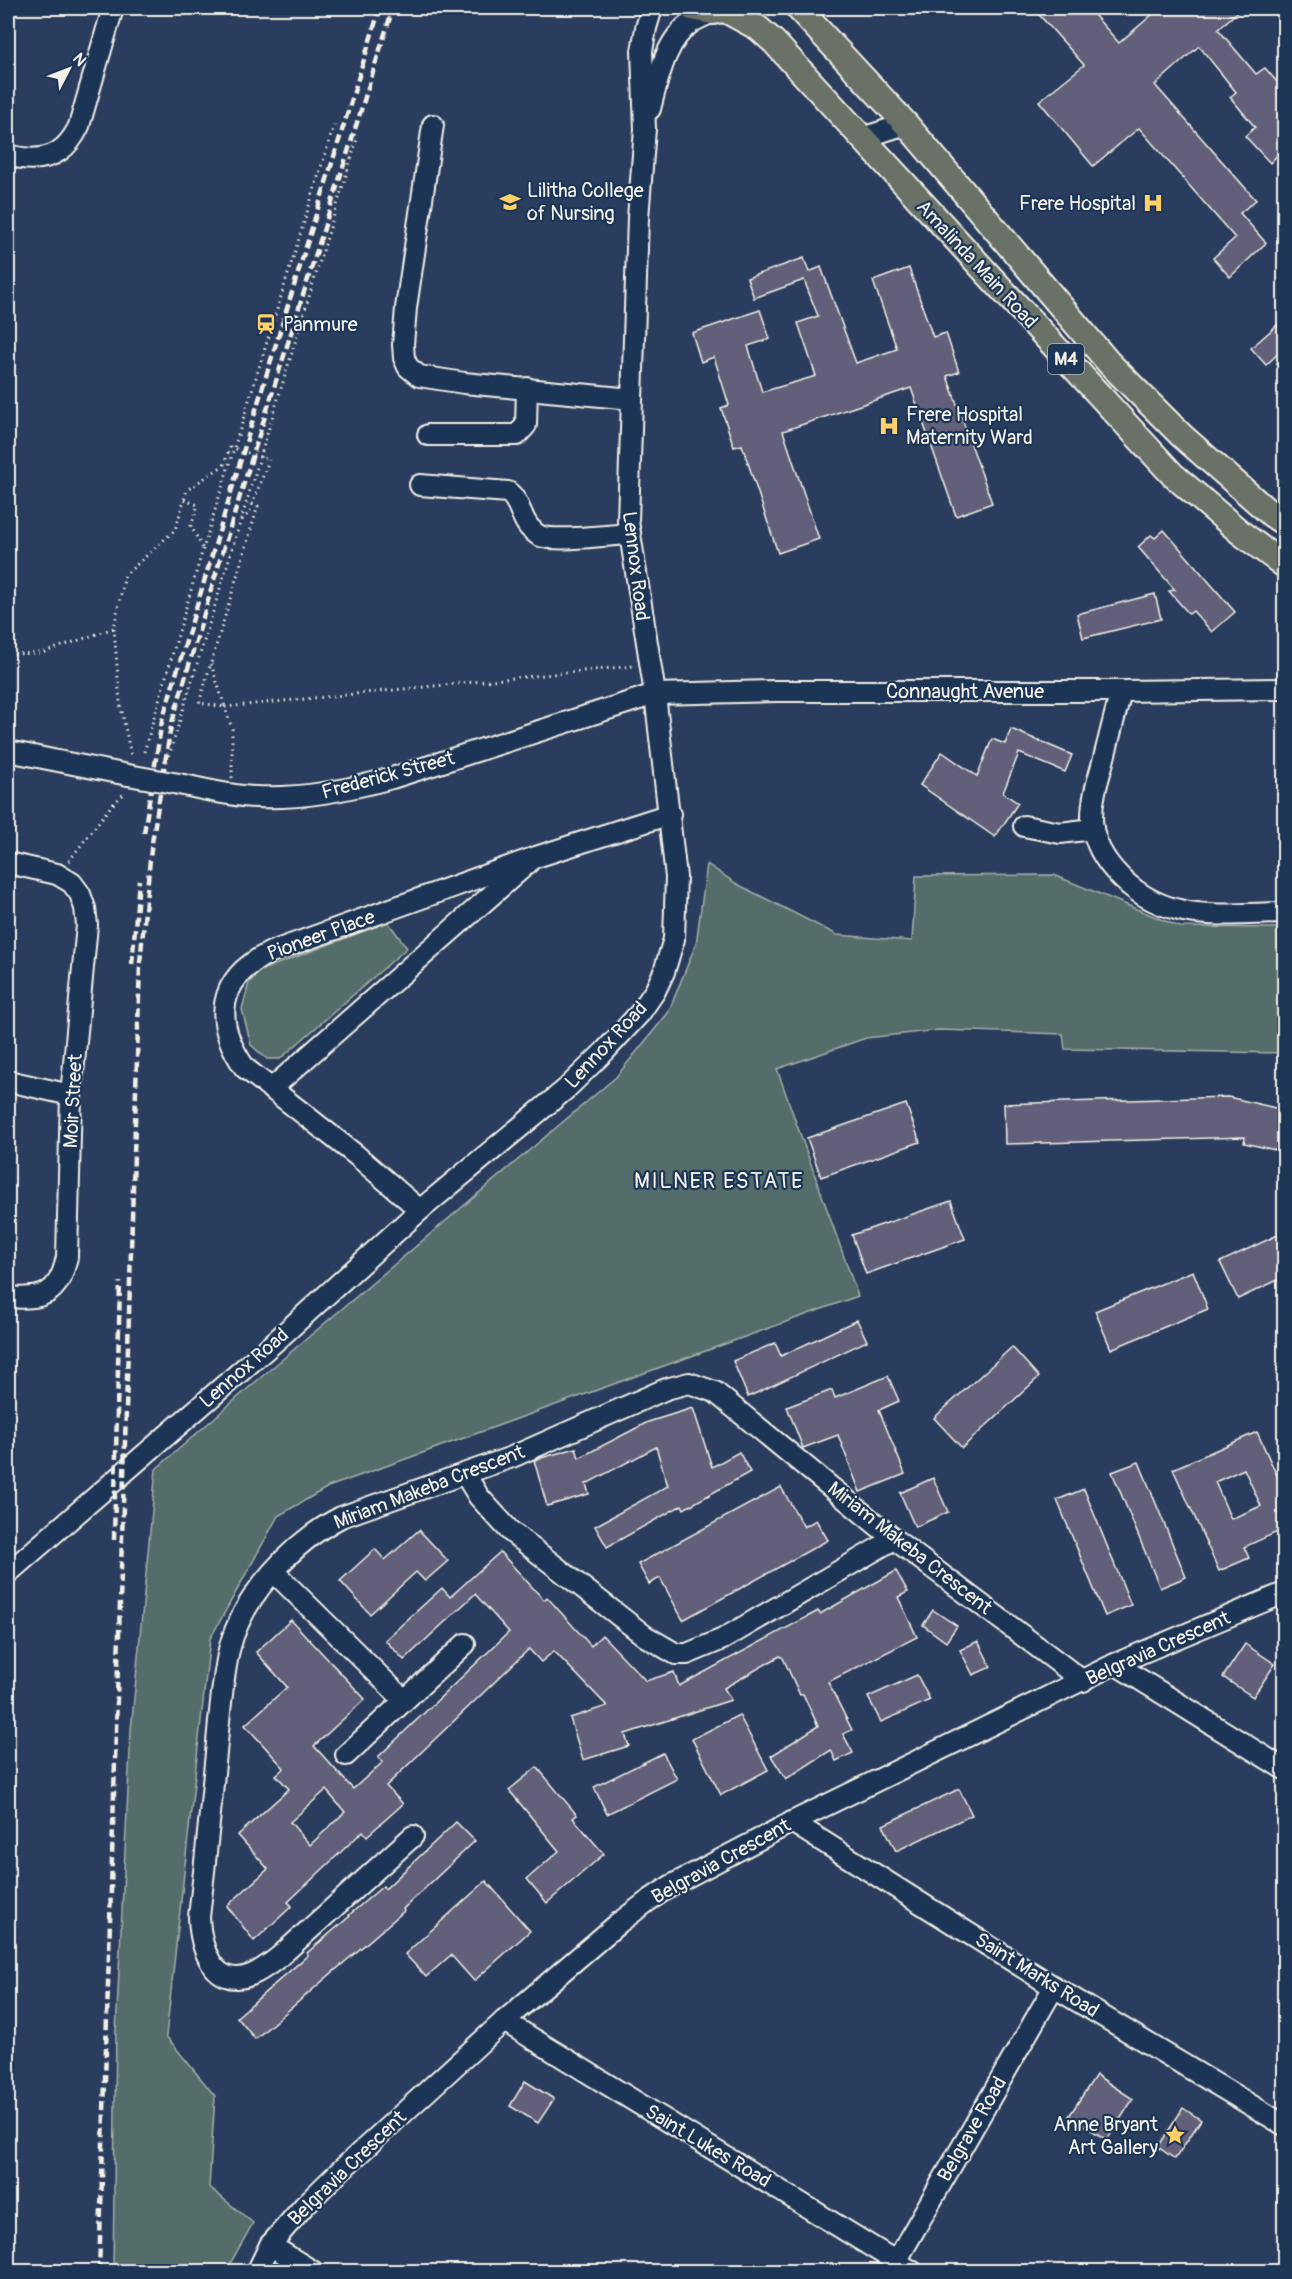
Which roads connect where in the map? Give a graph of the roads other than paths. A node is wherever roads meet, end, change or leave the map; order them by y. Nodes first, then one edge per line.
1 (113, 8) edge
2 (652, 8) edge
3 (798, 8) edge
4 (715, 9) edge
5 (906, 124) junction
6 (434, 125) dead end
7 (645, 129) junction
8 (862, 138) junction
9 (8, 155) edge
10 (527, 388) junction
11 (632, 399) junction
12 (428, 435) dead end
13 (420, 485) dead end
14 (1284, 524) edge
15 (630, 534) junction
16 (1284, 565) edge
17 (1281, 685) edge
18 (1120, 691) junction
19 (655, 694) junction
20 (8, 751) edge
21 (670, 814) junction
22 (1024, 826) dead end
23 (1093, 829) junction
24 (536, 856) junction
25 (8, 864) edge
26 (1284, 913) edge
27 (8, 1081) edge
28 (271, 1089) junction
29 (71, 1095) junction
30 (420, 1210) junction
31 (8, 1297) edge
32 (465, 1474) junction
33 (894, 1539) junction
34 (274, 1572) junction
35 (8, 1573) edge
36 (1284, 1593) edge
37 (465, 1644) dead end
38 (1115, 1664) junction
39 (1083, 1681) junction
40 (404, 1700) junction
41 (346, 1755) dead end
42 (1284, 1769) edge
43 (792, 1822) junction
44 (414, 1836) dead end
45 (1054, 1987) junction
46 (504, 2021) junction
47 (1284, 2125) edge
48 (270, 2245) junction
49 (900, 2268) edge
50 (257, 2271) edge
51 (314, 2271) edge

1 - 9 street
2 - 7 street, Lennox Road
3 - 5 main road, Amalinda Main Road / M4
4 - 7 street, Lennox Road
4 - 8 main road, Amalinda Main Road / M4
5 - 8 street
5 - 14 main road, Amalinda Main Road / M4
6 - 10 street
7 - 11 street, Lennox Road
8 - 16 main road, Amalinda Main Road / M4
10 - 11 street
10 - 12 street
11 - 15 street, Lennox Road
13 - 15 street
15 - 19 street, Lennox Road
17 - 18 street, Connaught Avenue
18 - 19 street, Connaught Avenue
18 - 23 street
19 - 20 street, Frederick Street, bridge
19 - 21 street, Lennox Road
21 - 24 street, Pioneer Place
21 - 30 street, Lennox Road
22 - 23 street
23 - 26 street
24 - 28 street, Pioneer Place
24 - 28 street, Pioneer Place
25 - 29 street, Moir Street
27 - 29 street
28 - 30 street, Pioneer Place
29 - 31 street, Moir Street
30 - 35 street, Lennox Road
32 - 33 street, Miriam Makeba Crescent
32 - 33 street
32 - 34 street, Miriam Makeba Crescent
33 - 39 street, Miriam Makeba Crescent
34 - 40 street
34 - 44 street, Miriam Makeba Crescent
36 - 38 street, Belgravia Crescent
37 - 40 street
38 - 39 street, Belgravia Crescent
38 - 42 street
39 - 43 street, Belgravia Crescent
40 - 41 street
43 - 45 street, Saint Marks Road
43 - 46 street, Belgravia Crescent
45 - 47 street, Saint Marks Road
45 - 49 street, Belgrave Road
46 - 48 street, Belgravia Crescent
46 - 49 street, Saint Lukes Road
48 - 50 street, Belgravia Crescent
48 - 51 street

